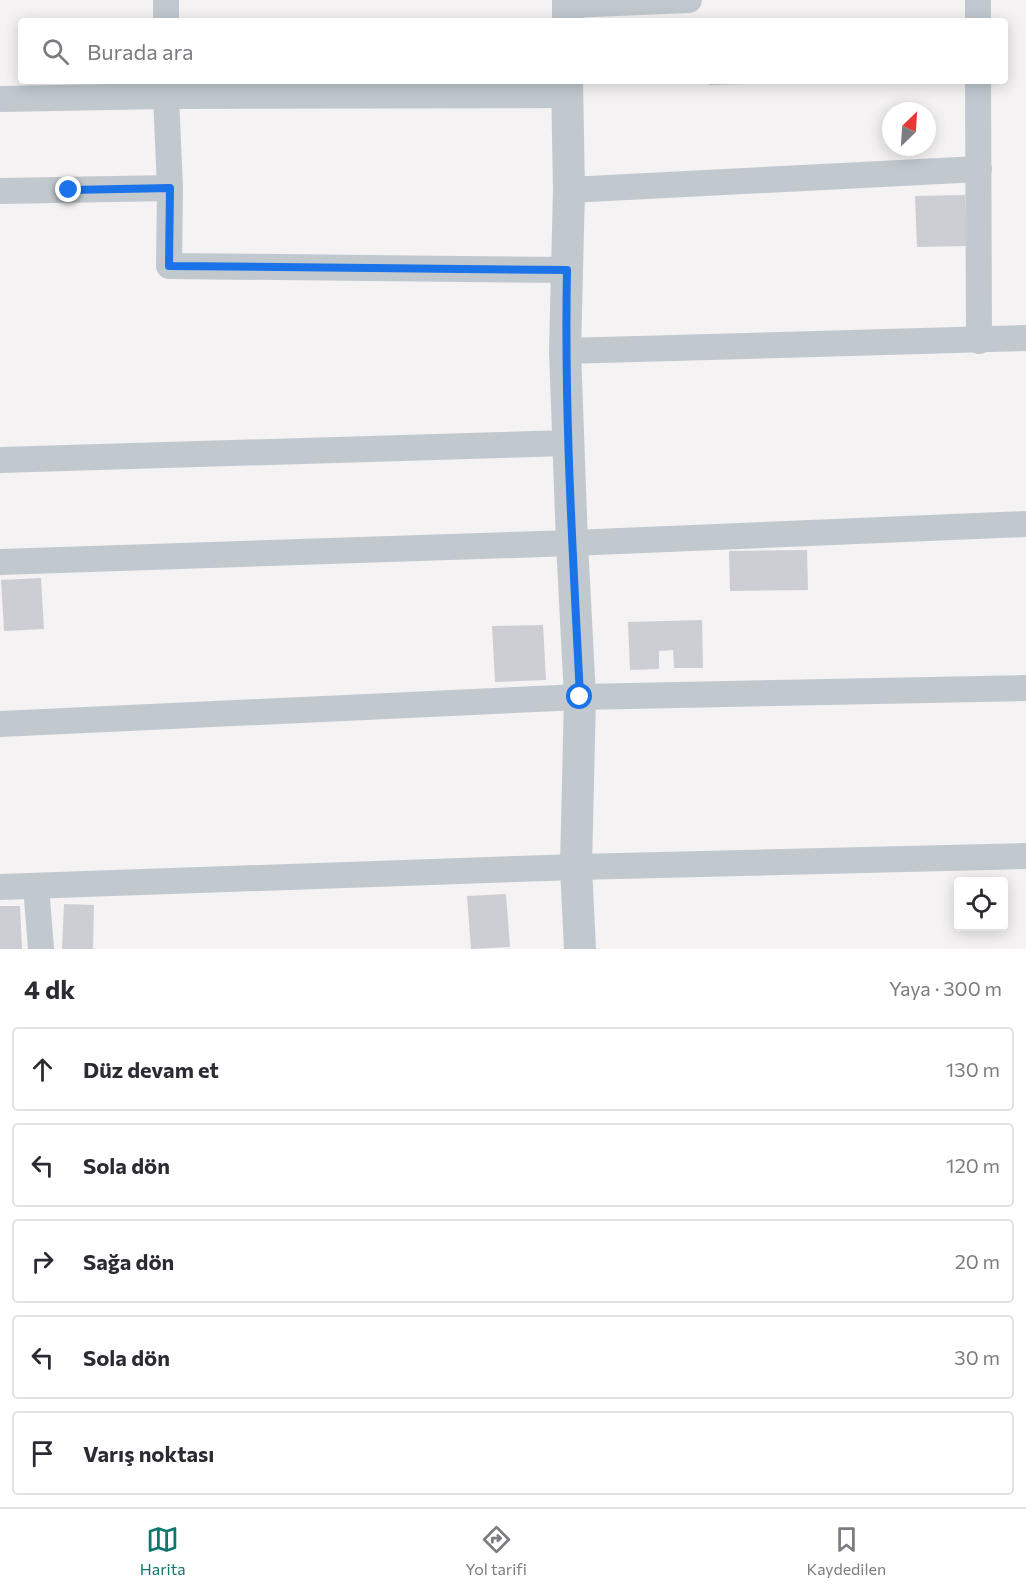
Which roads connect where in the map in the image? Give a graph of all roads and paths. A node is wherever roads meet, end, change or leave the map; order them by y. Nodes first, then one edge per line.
1 (166, 0) edge
2 (689, 0) edge
3 (978, 0) edge
4 (568, 9) edge
5 (166, 18) edge
6 (978, 18) edge
7 (978, 84) edge
8 (567, 88) edge
9 (166, 89) edge
10 (0, 99) edge
11 (978, 169) junction
12 (170, 188) junction
13 (568, 190) junction
14 (0, 191) edge
15 (567, 270) junction
16 (1026, 338) edge
17 (979, 341) junction
18 (565, 351) junction
19 (569, 443) junction
20 (0, 460) edge
21 (1026, 524) edge
22 (572, 543) junction
23 (0, 562) edge
24 (1026, 688) edge
25 (580, 697) junction
26 (0, 724) edge
27 (1026, 856) edge
28 (576, 867) junction
29 (36, 886) junction
30 (0, 887) edge
31 (41, 949) edge
32 (580, 949) edge

1 - 5 street
2 - 4 street
3 - 6 street
7 - 11 street
8 - 9 street
8 - 13 street
9 - 10 street
9 - 12 street
11 - 13 street
11 - 17 street
12 - 14 street
12 - 15 street
13 - 15 street
15 - 18 street
16 - 17 street
17 - 18 street
18 - 19 street
19 - 20 street
19 - 22 street
21 - 22 street
22 - 23 street
22 - 25 street
24 - 25 street
25 - 26 street
25 - 28 street
27 - 28 street
28 - 29 street
28 - 32 street
29 - 30 street
29 - 31 street

